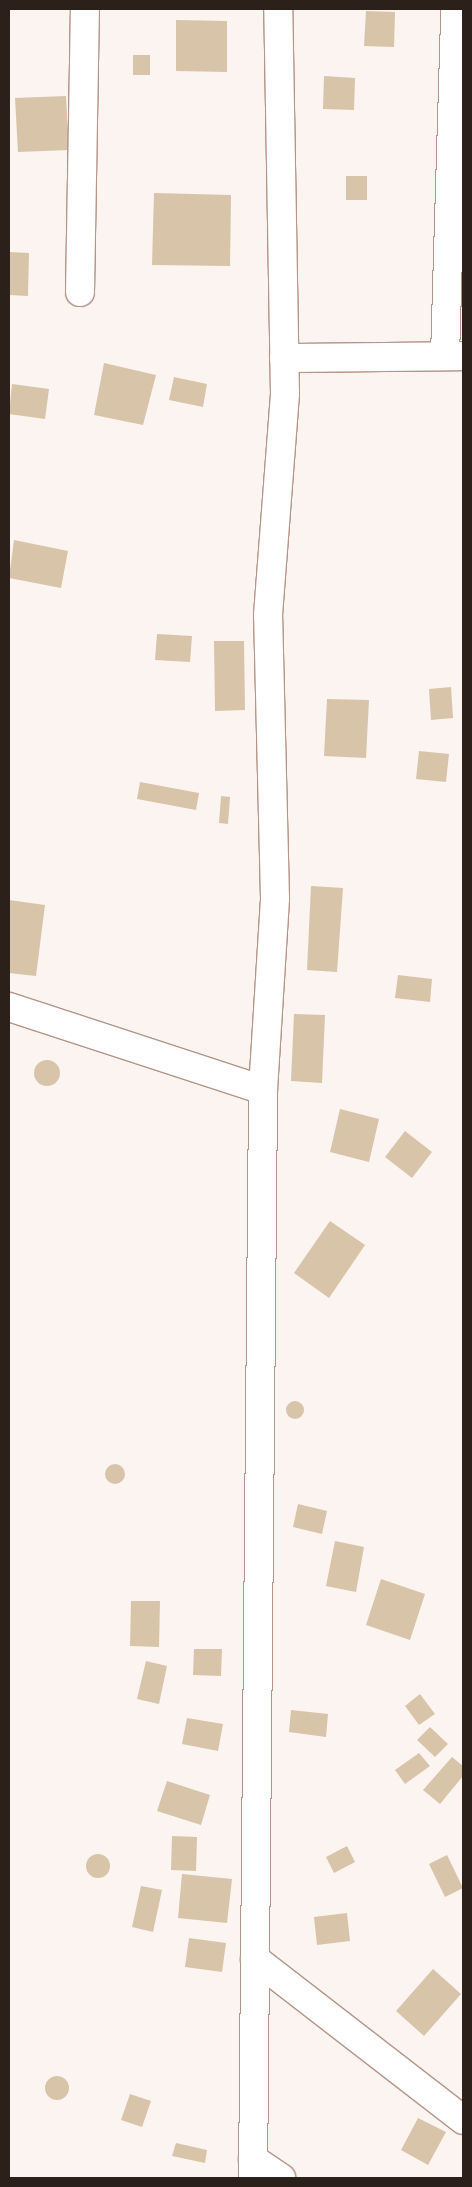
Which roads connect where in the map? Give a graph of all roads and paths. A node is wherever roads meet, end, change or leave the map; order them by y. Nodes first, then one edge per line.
1 (85, 9) edge
2 (278, 9) edge
3 (455, 9) edge
4 (80, 292) dead end
5 (454, 356) edge
6 (284, 358) junction
7 (9, 1007) edge
8 (263, 1090) junction
9 (255, 1959) junction
10 (463, 2120) edge
11 (254, 2169) edge
12 (281, 2178) edge

1 - 4 street
2 - 6 street
3 - 5 street
5 - 6 street
6 - 8 street
7 - 8 street
8 - 9 street
9 - 10 street
9 - 11 street
11 - 12 street

